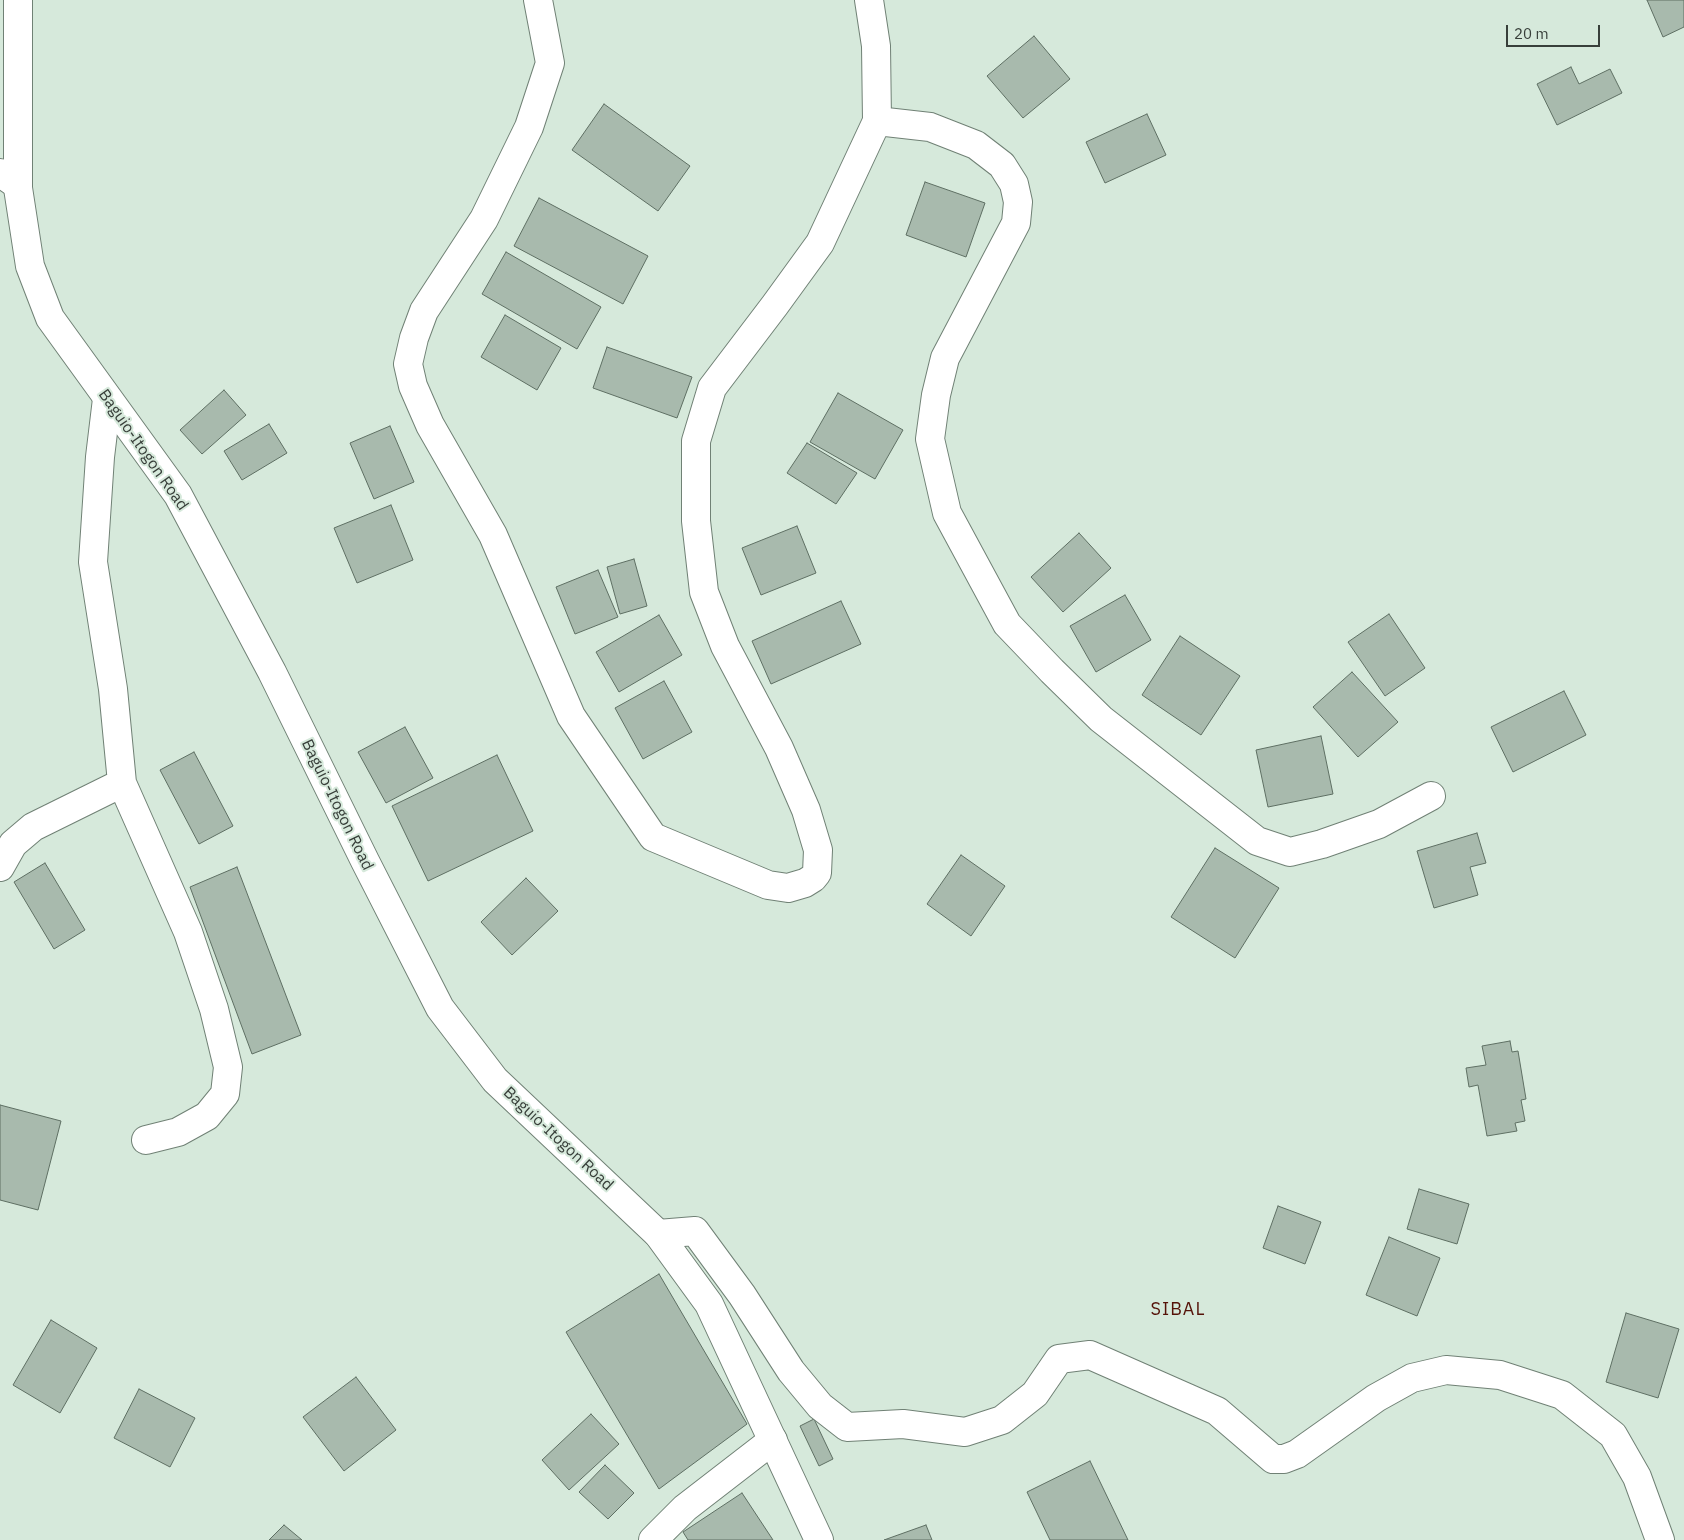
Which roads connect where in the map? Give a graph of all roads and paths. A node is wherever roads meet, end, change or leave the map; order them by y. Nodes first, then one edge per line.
1 (18, 0) edge
2 (538, 0) edge
3 (869, 0) edge
4 (878, 121) junction
5 (9, 179) edge
6 (108, 399) junction
7 (122, 783) junction
8 (1431, 796) dead end
9 (0, 867) edge
10 (146, 1140) dead end
11 (658, 1234) junction
12 (773, 1440) junction
13 (653, 1540) edge
14 (818, 1540) edge
15 (1660, 1540) edge

1 - 5 street, Baguio-Itogon Road
2 - 4 street
3 - 4 street
4 - 8 street
5 - 6 street, Baguio-Itogon Road
6 - 7 street
6 - 11 street, Baguio-Itogon Road
7 - 9 street
7 - 10 street
11 - 12 street, Baguio-Itogon Road
11 - 15 street
12 - 13 street
12 - 14 street, Baguio-Itogon Road

